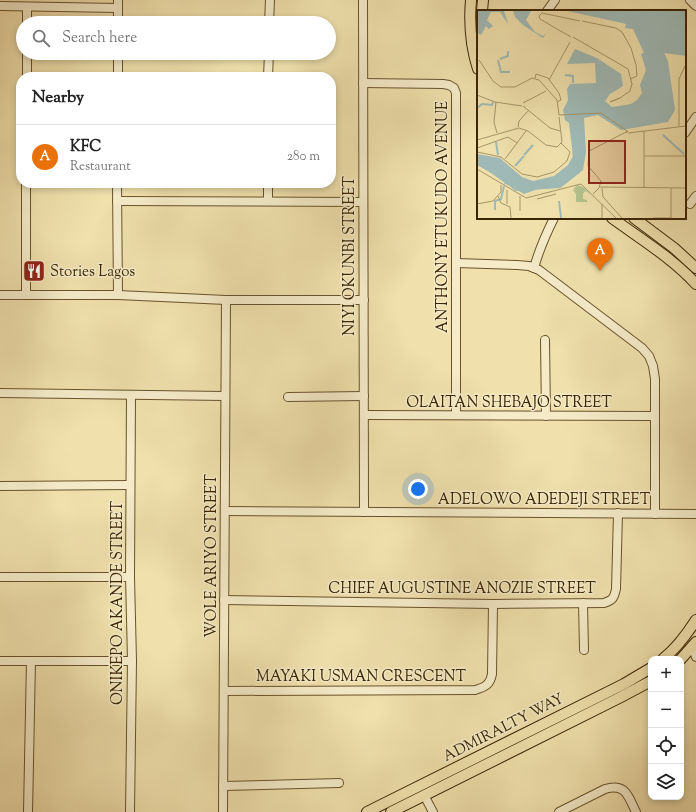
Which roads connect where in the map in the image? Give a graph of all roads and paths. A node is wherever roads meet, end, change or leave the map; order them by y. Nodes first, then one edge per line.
1 (270, 0) edge
2 (363, 0) edge
3 (472, 0) edge
4 (483, 0) edge
5 (555, 0) edge
6 (690, 0) edge
7 (118, 4) edge
8 (0, 6) edge
9 (696, 6) edge
10 (27, 7) junction
11 (482, 10) edge
12 (548, 10) edge
13 (27, 16) edge
14 (118, 16) edge
15 (269, 16) edge
16 (27, 60) edge
17 (118, 60) edge
18 (268, 60) edge
19 (477, 66) edge
20 (27, 72) edge
21 (118, 72) edge
22 (268, 72) edge
23 (363, 83) junction
24 (696, 117) edge
25 (686, 132) edge
26 (26, 188) edge
27 (117, 188) edge
28 (268, 188) edge
29 (696, 196) edge
30 (117, 201) junction
31 (268, 201) junction
32 (363, 202) junction
33 (690, 204) dead end
34 (554, 219) edge
35 (613, 219) edge
36 (635, 219) edge
37 (456, 264) junction
38 (534, 268) junction
39 (696, 268) edge
40 (696, 284) edge
41 (0, 295) edge
42 (26, 295) junction
43 (118, 295) junction
44 (226, 300) junction
45 (364, 300) junction
46 (545, 340) dead end
47 (0, 393) edge
48 (131, 395) junction
49 (225, 396) junction
50 (364, 396) junction
51 (288, 397) dead end
52 (364, 415) junction
53 (456, 415) junction
54 (546, 416) junction
55 (655, 416) junction
56 (130, 485) junction
57 (0, 486) edge
58 (225, 511) junction
59 (364, 512) junction
60 (618, 513) junction
61 (655, 514) junction
62 (696, 514) edge
63 (0, 577) edge
64 (130, 577) junction
65 (224, 600) junction
66 (583, 603) junction
67 (493, 604) junction
68 (696, 620) edge
69 (694, 644) edge
70 (584, 650) dead end
71 (666, 656) edge
72 (684, 656) edge
73 (696, 657) edge
74 (0, 661) edge
75 (30, 661) junction
76 (132, 661) junction
77 (648, 670) edge
78 (648, 683) edge
79 (224, 691) junction
80 (339, 783) dead end
81 (223, 786) junction
82 (424, 795) junction
83 (28, 812) edge
84 (130, 812) edge
85 (223, 812) edge
86 (367, 812) edge
87 (391, 812) edge
88 (433, 812) edge
89 (559, 812) edge
90 (636, 812) edge

1 - 15 street
2 - 23 street, NIYI OKUNBI STREET
3 - 19 main road
4 - 11 main road
5 - 12 street
6 - 9 street
7 - 10 street
7 - 14 street
8 - 10 street
10 - 13 street
16 - 20 street
17 - 21 street
18 - 22 street
23 - 32 street, NIYI OKUNBI STREET
23 - 37 street, ANTHONY ETUKUDO AVENUE
24 - 25 street
26 - 42 street
27 - 30 street
28 - 31 street
29 - 33 street
30 - 31 street
30 - 43 street
31 - 32 street
32 - 45 street, NIYI OKUNBI STREET
34 - 38 street
35 - 40 main road
36 - 39 main road
37 - 38 street
37 - 53 street, ANTHONY ETUKUDO AVENUE
38 - 55 street
41 - 42 street
42 - 43 street
43 - 44 street
44 - 45 street
44 - 49 street, WOLE ARIYO STREET
45 - 50 street, NIYI OKUNBI STREET
46 - 54 street
47 - 48 street
48 - 49 street
48 - 56 street, ONIKEPO AKANDE STREET
49 - 58 street, WOLE ARIYO STREET
50 - 51 street
50 - 52 street, NIYI OKUNBI STREET
52 - 53 street, OLAITAN SHEBAJO STREET
52 - 59 street, NIYI OKUNBI STREET
53 - 54 street, OLAITAN SHEBAJO STREET
54 - 55 street, OLAITAN SHEBAJO STREET
55 - 61 street
56 - 57 street
56 - 64 street, ONIKEPO AKANDE STREET
58 - 59 street, ADELOWO ADEDEJI STREET
58 - 65 street, WOLE ARIYO STREET
59 - 60 street, ADELOWO ADEDEJI STREET
60 - 61 street, ADELOWO ADEDEJI STREET
60 - 66 street, CHIEF AUGUSTINE ANOZIE STREET
61 - 62 street, ADELOWO ADEDEJI STREET
63 - 64 street
64 - 76 street, ONIKEPO AKANDE STREET
65 - 67 street, CHIEF AUGUSTINE ANOZIE STREET
65 - 79 street, WOLE ARIYO STREET
66 - 67 street, CHIEF AUGUSTINE ANOZIE STREET
66 - 70 street
67 - 79 street, MAYAKI USMAN CRESCENT
68 - 71 main road
69 - 72 main road
69 - 73 street
74 - 75 street
75 - 76 street
75 - 83 street
76 - 84 street, ONIKEPO AKANDE STREET
77 - 86 main road, ADMIRALTY WAY
78 - 82 main road, ADMIRALTY WAY
79 - 81 street, WOLE ARIYO STREET
80 - 81 street
81 - 85 street, WOLE ARIYO STREET
82 - 87 main road, ADMIRALTY WAY
82 - 88 street
89 - 90 street

